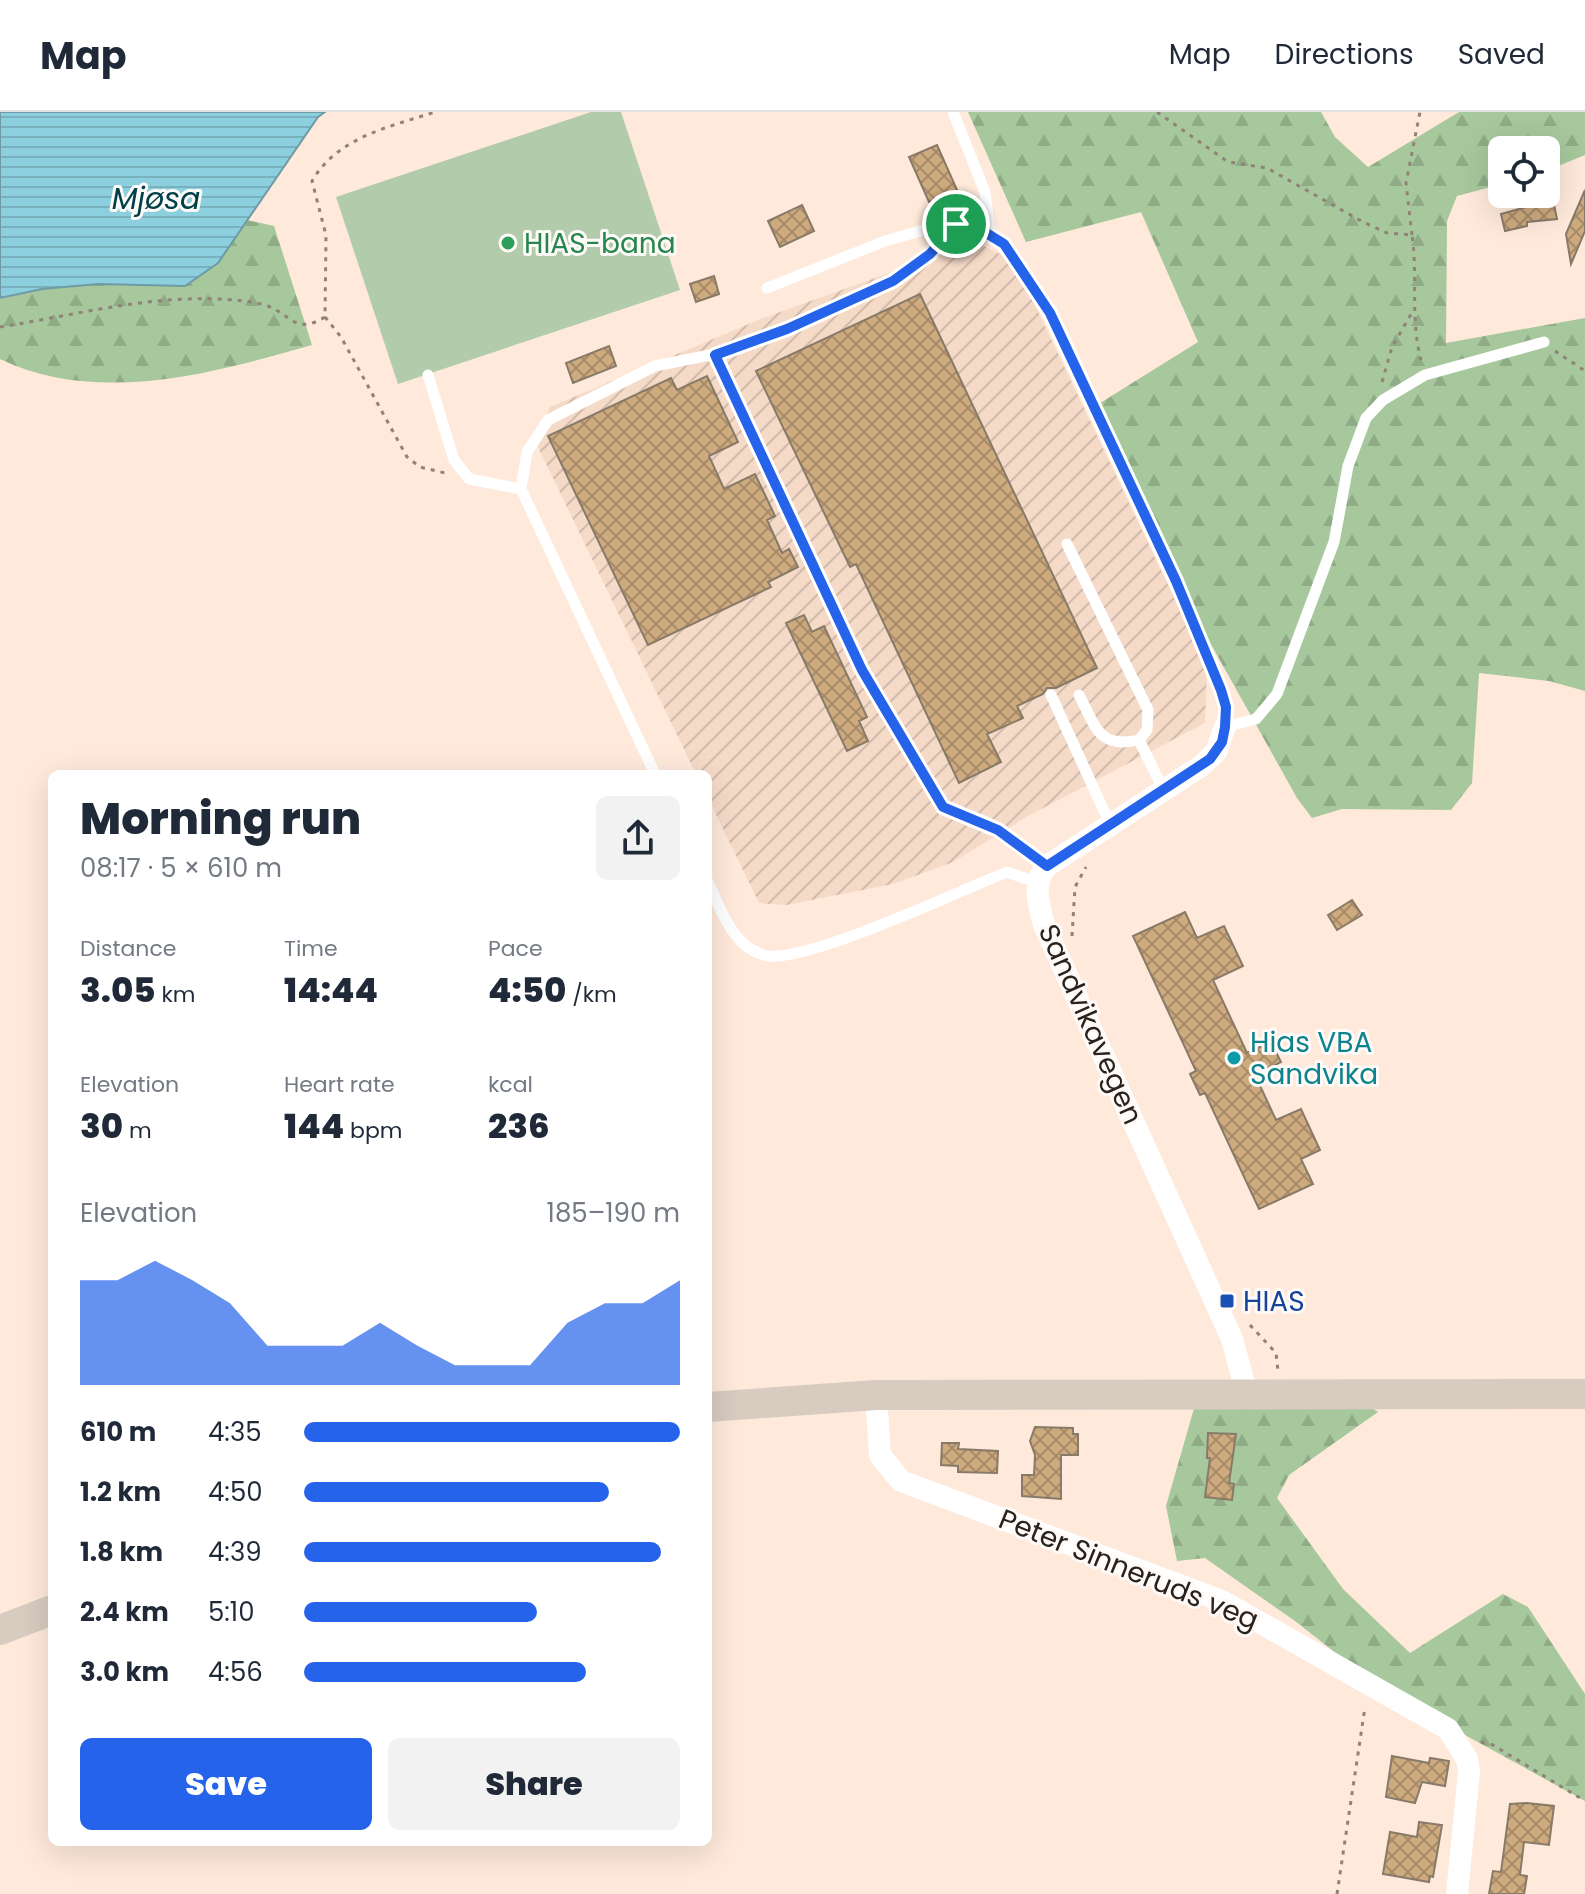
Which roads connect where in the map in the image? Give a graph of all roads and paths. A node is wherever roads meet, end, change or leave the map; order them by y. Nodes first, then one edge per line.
1 (435, 112) edge
2 (953, 112) edge
3 (1157, 112) edge
4 (1420, 112) edge
5 (956, 224) junction
6 (990, 233) junction
7 (1412, 235) junction
8 (767, 288) dead end
9 (1414, 309) junction
10 (325, 317) junction
11 (0, 327) edge
12 (1544, 342) joint
13 (715, 355) junction
14 (1585, 371) edge
15 (428, 375) dead end
16 (1425, 375) junction
17 (1374, 409) junction
18 (469, 479) junction
19 (521, 489) junction
20 (1067, 544) dead end
21 (1051, 695) dead end
22 (1079, 695) dead end
23 (1225, 727) junction
24 (1139, 740) junction
25 (653, 770) edge
26 (1164, 791) junction
27 (1110, 824) junction
28 (1088, 863) dead end
29 (1042, 874) junction
30 (712, 890) edge
31 (1078, 949) dead end
32 (1248, 1323) dead end
33 (1279, 1375) dead end
34 (1247, 1394) junction
35 (1585, 1394) edge
36 (876, 1395) junction
37 (712, 1407) edge
38 (48, 1612) edge
39 (0, 1630) edge
40 (1371, 1684) junction
41 (1455, 1737) junction
42 (1585, 1801) edge
43 (1337, 1894) edge
44 (1457, 1894) edge

1 - 10 path
2 - 6 lane
3 - 7 path
4 - 7 path
5 - 6 lane
5 - 8 lane
5 - 13 lane
6 - 23 lane
7 - 9 path
9 - 16 path
9 - 17 path
10 - 11 path
10 - 18 path
12 - 14 path
12 - 16 lane
13 - 19 lane
13 - 29 lane
15 - 18 lane
16 - 17 lane
17 - 23 lane
18 - 19 lane
19 - 25 lane
20 - 24 lane
21 - 27 lane
22 - 24 lane
23 - 26 street
24 - 26 lane
26 - 27 street
27 - 29 street
28 - 31 path
29 - 30 lane
29 - 34 street, Sandvikavegen
32 - 33 path
34 - 35 main road
34 - 36 main road
36 - 37 main road
36 - 40 street, Peter Sinneruds veg
38 - 39 main road
40 - 41 street, Peter Sinneruds veg
40 - 43 path
41 - 42 path
41 - 44 street

